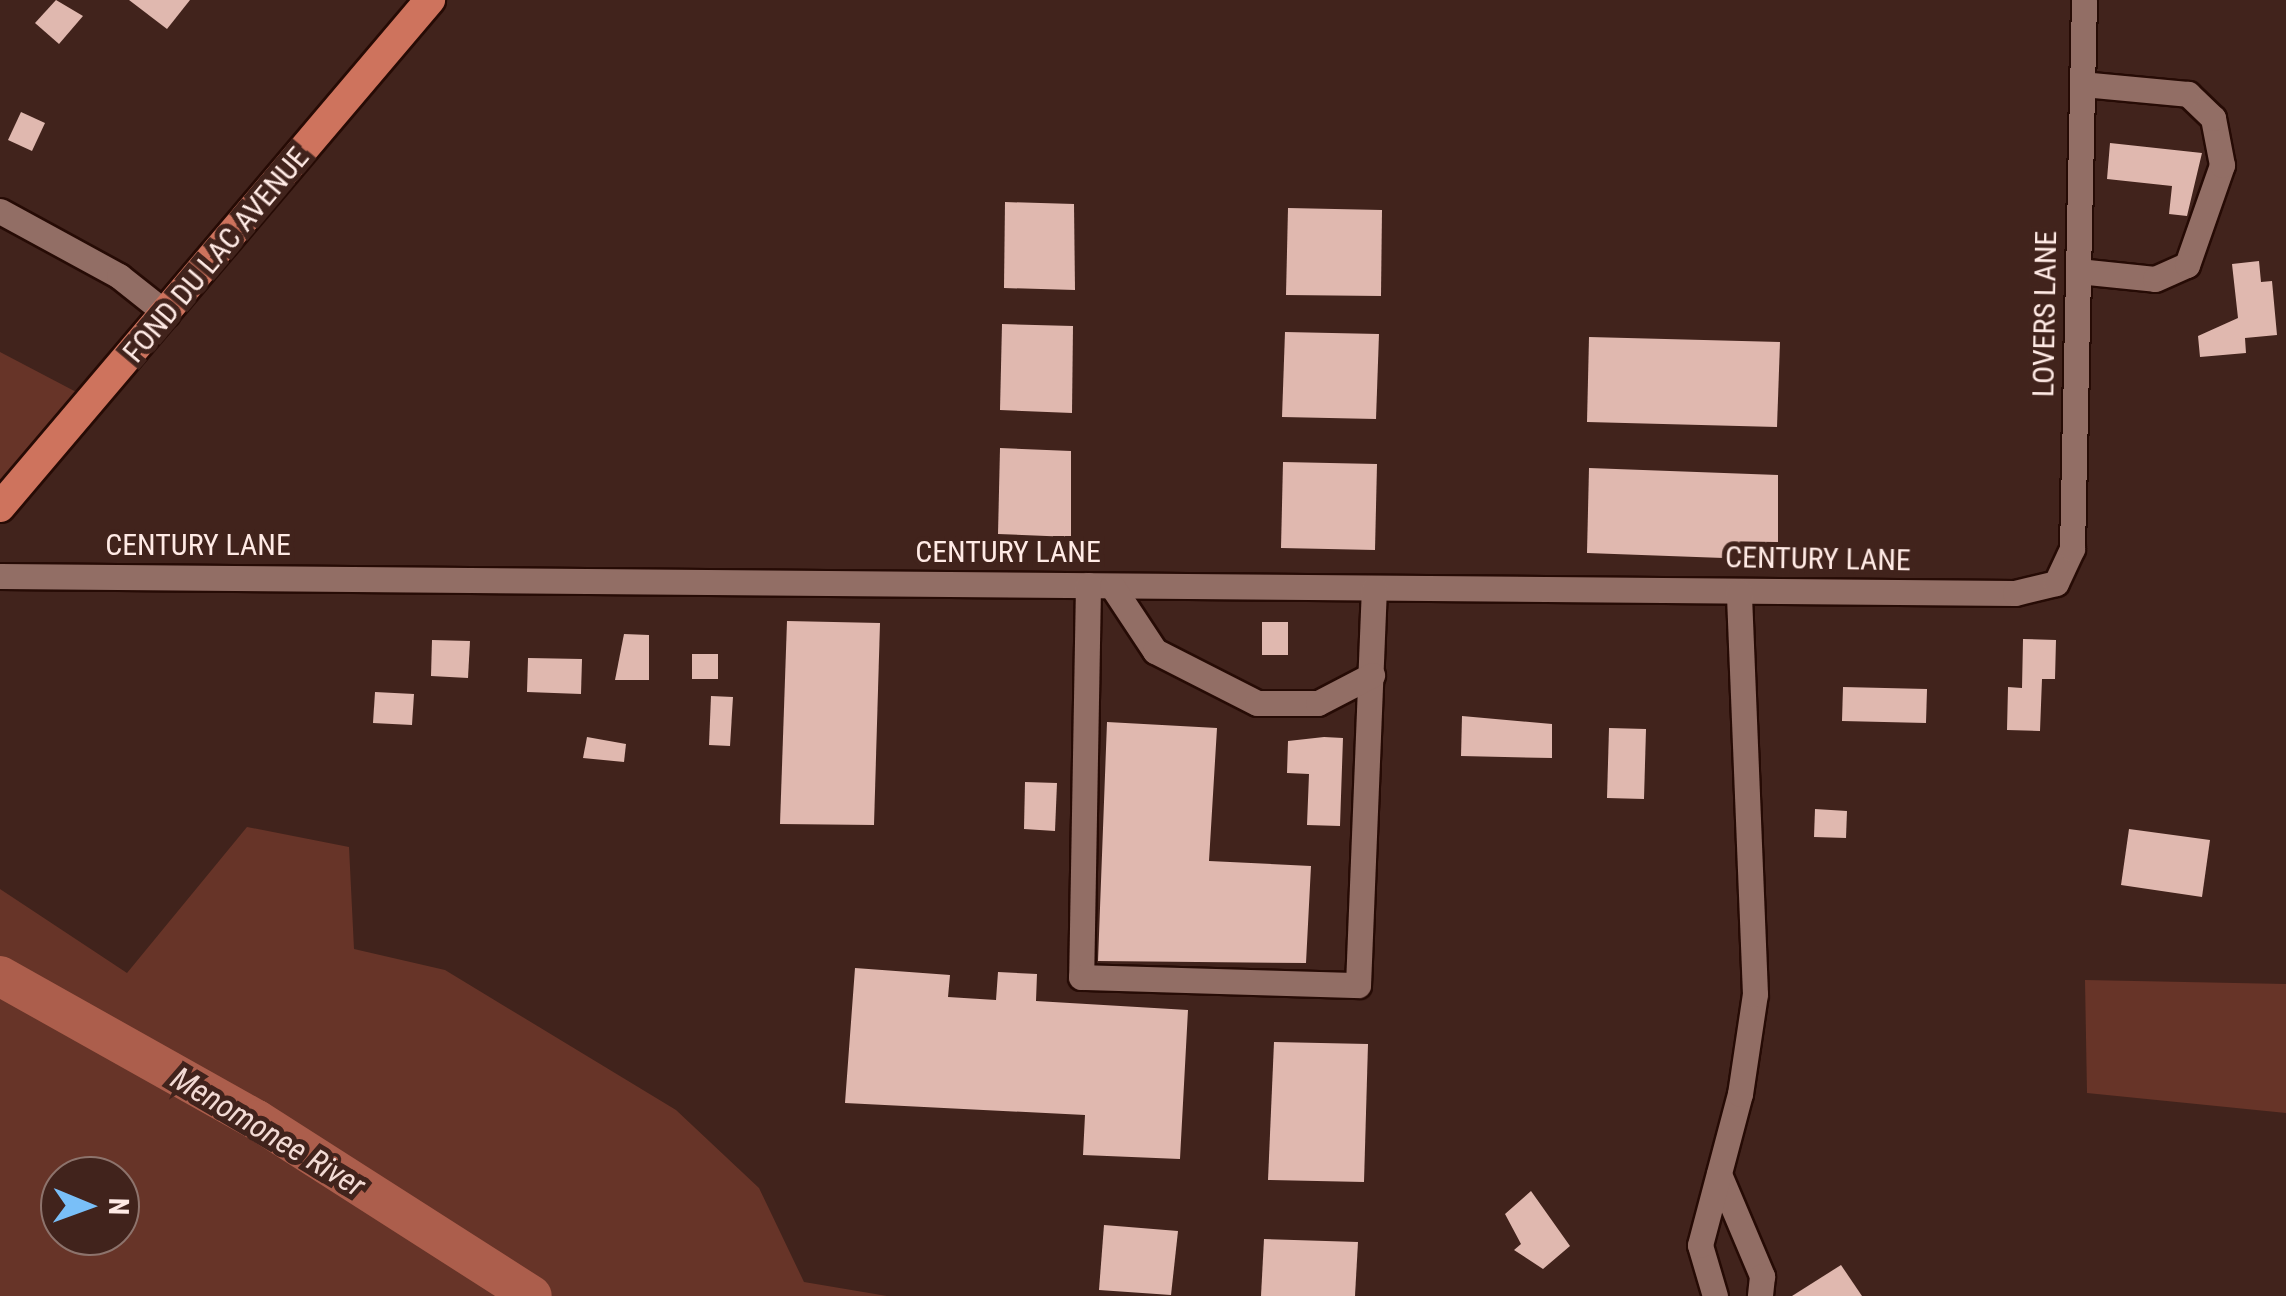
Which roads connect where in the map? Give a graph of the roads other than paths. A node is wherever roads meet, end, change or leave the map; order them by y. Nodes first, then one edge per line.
1 (430, 0) edge
2 (2084, 0) edge
3 (2082, 84) junction
4 (0, 211) edge
5 (2078, 271) junction
6 (167, 314) junction
7 (0, 507) edge
8 (0, 576) edge
9 (1100, 586) junction
10 (1374, 588) junction
11 (1739, 591) junction
12 (2015, 593) joint
13 (1372, 676) junction
14 (1719, 1174) junction
15 (1715, 1296) edge
16 (1760, 1296) edge

1 - 6 main road, FOND DU LAC AVENUE
2 - 3 street, LOVERS LANE
3 - 5 street, LOVERS LANE
3 - 5 street
4 - 6 street
5 - 12 street, LOVERS LANE
6 - 7 main road, FOND DU LAC AVENUE
8 - 9 street, CENTURY LANE
9 - 10 street, CENTURY LANE
9 - 13 street
9 - 13 street
10 - 11 street, CENTURY LANE
10 - 13 street
11 - 12 street, CENTURY LANE
11 - 14 street
14 - 15 street
14 - 16 street

